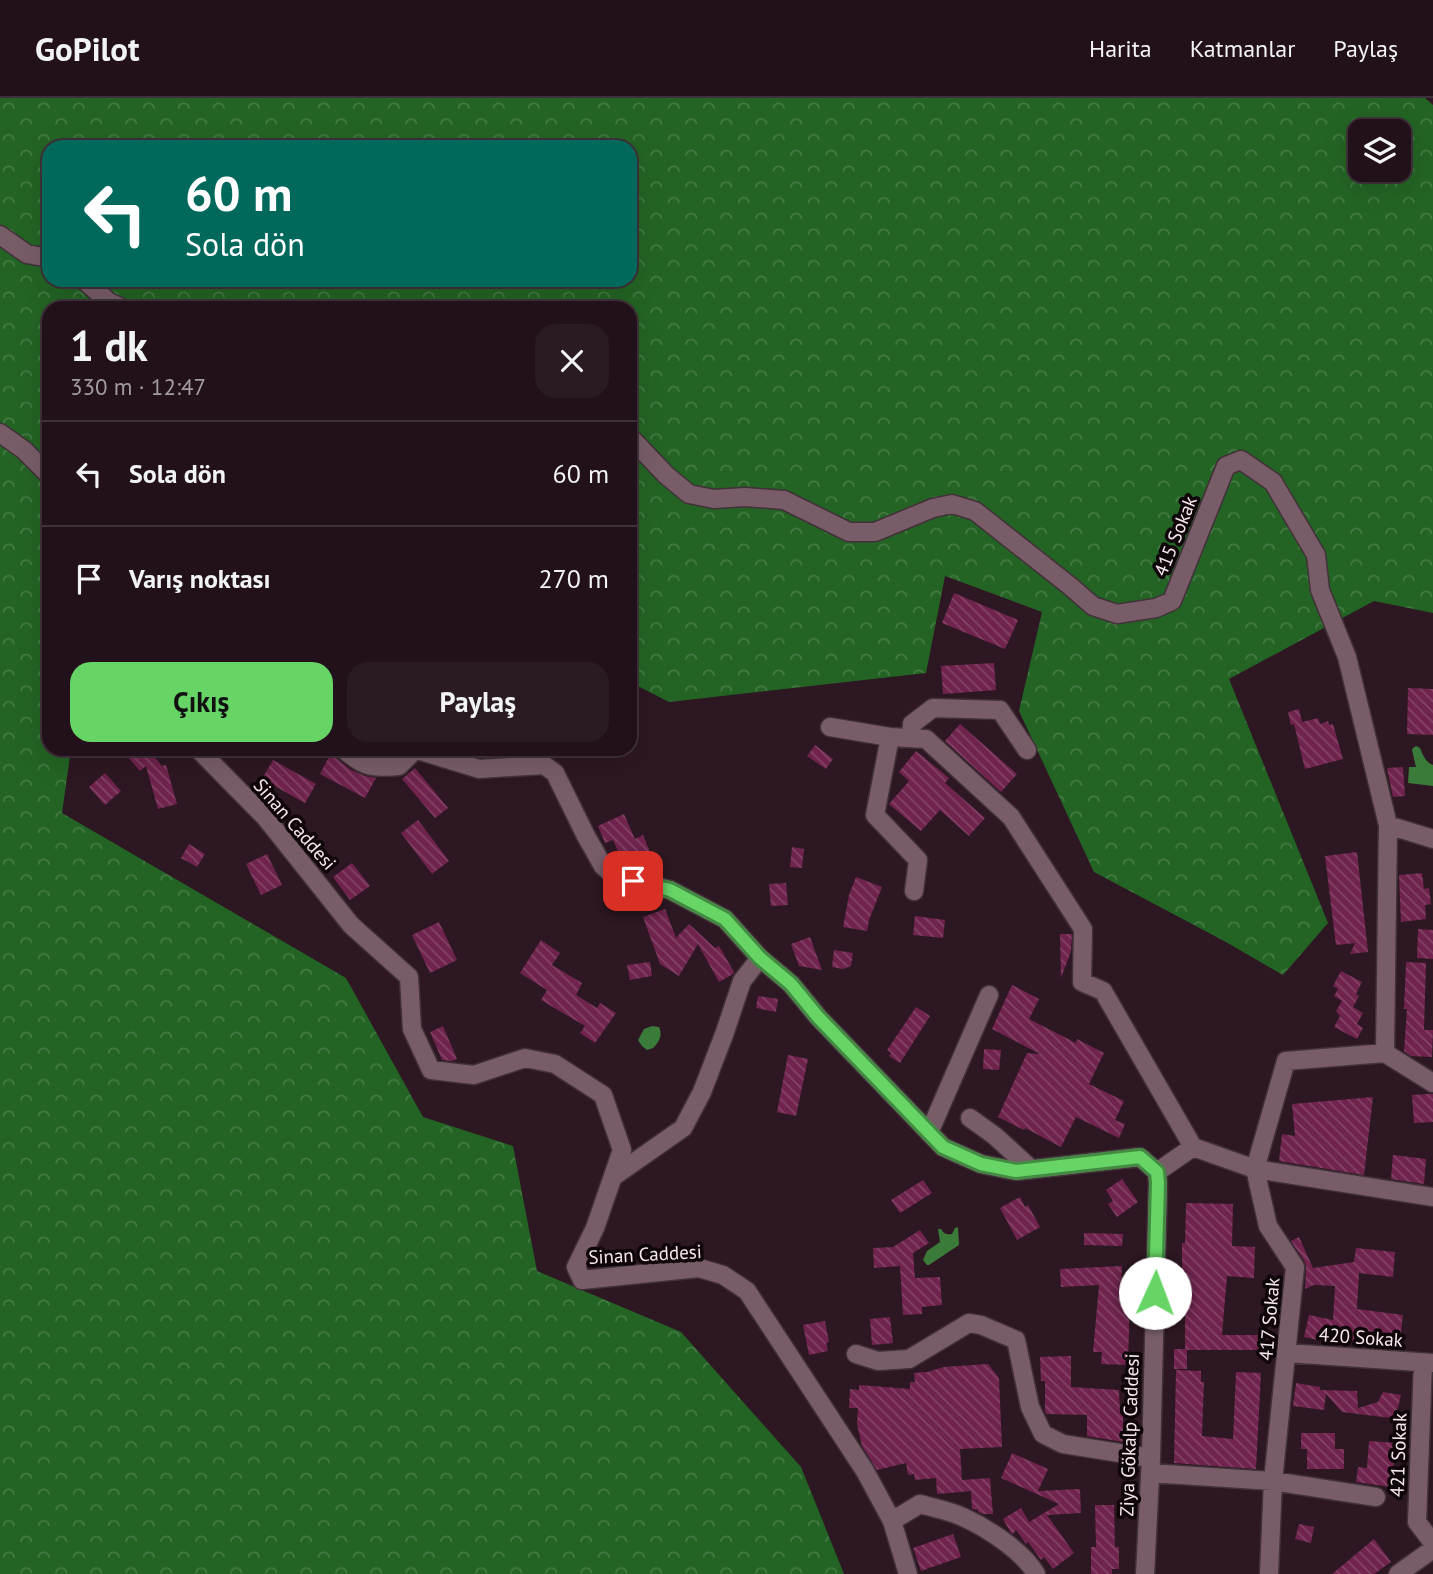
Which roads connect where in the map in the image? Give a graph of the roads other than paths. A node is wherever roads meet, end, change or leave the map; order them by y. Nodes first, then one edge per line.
1 (0, 235) edge
2 (42, 257) edge
3 (92, 287) edge
4 (108, 301) edge
5 (0, 433) edge
6 (637, 444) edge
7 (42, 468) edge
8 (830, 727) dead end
9 (890, 737) junction
10 (911, 738) junction
11 (1027, 750) dead end
12 (205, 756) edge
13 (352, 756) edge
14 (408, 756) edge
15 (437, 756) edge
16 (1388, 825) junction
17 (1433, 839) edge
18 (914, 891) dead end
19 (760, 958) junction
20 (989, 995) dead end
21 (1385, 1053) junction
22 (1433, 1083) edge
23 (970, 1118) dead end
24 (929, 1133) junction
25 (1193, 1147) junction
26 (1031, 1169) junction
27 (1255, 1169) junction
28 (1157, 1172) junction
29 (613, 1177) junction
30 (1433, 1198) edge
31 (1287, 1353) junction
32 (856, 1354) dead end
33 (1428, 1363) edge
34 (1150, 1466) junction
35 (1273, 1481) junction
36 (1376, 1497) dead end
37 (892, 1521) junction
38 (1433, 1543) edge
39 (1433, 1549) edge
40 (908, 1574) edge
41 (1037, 1574) edge
42 (1145, 1574) edge
43 (1269, 1574) edge
44 (1398, 1574) edge

1 - 2 street
3 - 4 street
5 - 7 street
6 - 16 street, 415 Sokak
8 - 9 street
9 - 10 street
9 - 18 street
10 - 11 street
10 - 25 street
12 - 29 street, Sinan Caddesi
13 - 14 street
15 - 19 street
16 - 17 street
16 - 21 street
19 - 24 street
19 - 29 street
20 - 24 street
21 - 22 street
21 - 27 street
23 - 26 street
24 - 26 street
25 - 27 street
25 - 28 street
26 - 28 street
27 - 30 street
27 - 31 street, 417 Sokak
28 - 34 street, Ziya Gökalp Caddesi
29 - 37 street, Sinan Caddesi
31 - 33 street, 420 Sokak
31 - 35 street, 417 Sokak
32 - 34 street
33 - 38 street, 421 Sokak
34 - 35 street
34 - 42 street, Ziya Gökalp Caddesi
35 - 36 street
35 - 43 street, 417 Sokak
37 - 40 street, Sinan Caddesi
37 - 41 street
39 - 44 street

